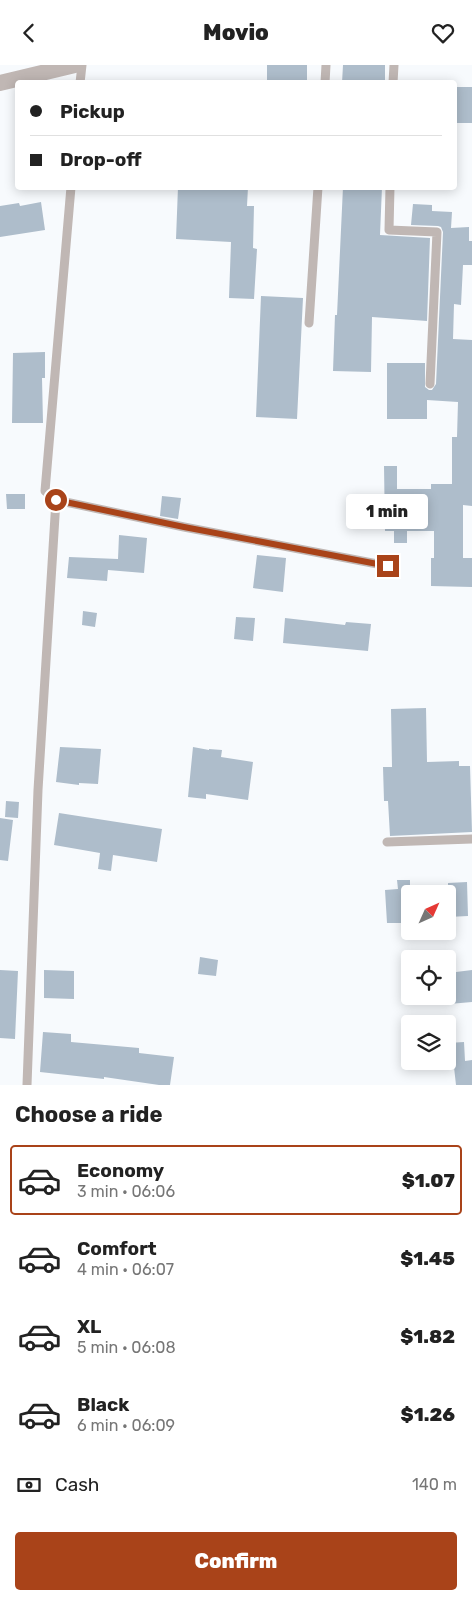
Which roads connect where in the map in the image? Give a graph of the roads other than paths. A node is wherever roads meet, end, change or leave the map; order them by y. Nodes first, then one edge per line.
1 (75, 65) edge
2 (82, 65) edge
3 (326, 65) edge
4 (394, 65) edge
5 (80, 80) edge
6 (325, 80) edge
7 (393, 80) edge
8 (0, 83) edge
9 (71, 190) edge
10 (318, 190) edge
11 (390, 190) edge
12 (309, 323) dead end
13 (430, 385) dead end
14 (56, 500) junction
15 (388, 566) dead end
16 (472, 839) edge
17 (387, 842) dead end
18 (27, 1085) edge

1 - 8 street
2 - 5 lane
3 - 6 lane
4 - 7 lane
9 - 14 lane
10 - 12 lane
11 - 13 lane
14 - 15 lane
14 - 18 lane
16 - 17 lane

